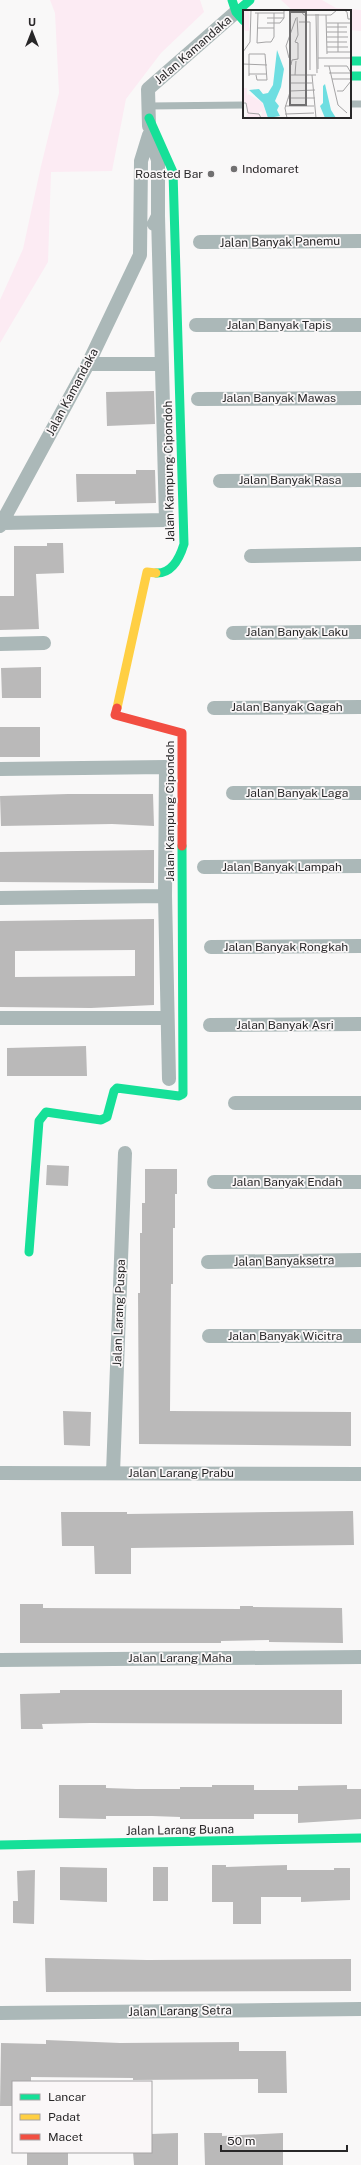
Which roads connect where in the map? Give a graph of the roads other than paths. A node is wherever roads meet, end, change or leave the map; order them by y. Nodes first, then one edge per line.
1 (253, 2) edge
2 (237, 11) edge
3 (243, 105) edge
4 (149, 112) junction
5 (150, 135) junction
6 (158, 216) junction
7 (361, 241) edge
8 (200, 242) dead end
9 (140, 255) junction
10 (196, 324) dead end
11 (361, 325) edge
12 (88, 364) junction
13 (162, 364) junction
14 (361, 398) edge
15 (198, 399) dead end
16 (361, 480) edge
17 (220, 481) dead end
18 (1, 525) edge
19 (361, 554) edge
20 (251, 556) dead end
21 (361, 632) edge
22 (233, 633) dead end
23 (44, 643) dead end
24 (0, 644) edge
25 (361, 707) edge
26 (214, 708) dead end
27 (0, 769) edge
28 (233, 793) dead end
29 (361, 793) edge
30 (361, 866) edge
31 (204, 868) dead end
32 (165, 896) junction
33 (0, 898) edge
34 (361, 946) edge
35 (211, 947) dead end
36 (0, 1018) edge
37 (167, 1018) junction
38 (361, 1024) edge
39 (210, 1025) dead end
40 (169, 1079) dead end
41 (235, 1103) dead end
42 (361, 1103) edge
43 (125, 1153) dead end
44 (214, 1182) dead end
45 (361, 1182) edge
46 (29, 1252) dead end
47 (361, 1260) edge
48 (208, 1262) dead end
49 (209, 1336) dead end
50 (361, 1336) edge
51 (0, 1473) edge
52 (113, 1473) junction
53 (361, 1474) edge
54 (361, 1657) edge
55 (0, 1660) edge
56 (361, 1838) edge
57 (0, 1845) edge
58 (361, 2009) edge
59 (0, 2013) edge

1 - 2 street
2 - 4 street, Jalan Kamandaka
3 - 4 lane
4 - 5 street, Jalan Kamandaka
4 - 46 street, Jalan Kampung Cipondoh
5 - 6 street, Jalan Kamandaka
5 - 9 street, Jalan Kamandaka
6 - 9 street, Jalan Kamandaka
6 - 13 street
7 - 8 street, Jalan Banyak Panemu
9 - 12 street, Jalan Kamandaka
10 - 11 street, Jalan Banyak Tapis
12 - 13 street
12 - 18 street, Jalan Kamandaka
13 - 18 street
14 - 15 street, Jalan Banyak Mawas
16 - 17 street, Jalan Banyak Rasa
19 - 20 street
21 - 22 street, Jalan Banyak Laku
23 - 24 street
25 - 26 street, Jalan Banyak Gagah
27 - 32 street
28 - 29 street, Jalan Banyak Laga
30 - 31 street, Jalan Banyak Lampah
32 - 33 street
32 - 37 street
34 - 35 street, Jalan Banyak Rongkah
36 - 37 street
37 - 40 street
38 - 39 street, Jalan Banyak Asri
41 - 42 street
43 - 52 street, Jalan Larang Puspa
44 - 45 street, Jalan Banyak Endah
47 - 48 street, Jalan Banyaksetra
49 - 50 street, Jalan Banyak Wicitra
51 - 52 street, Jalan Larang Prabu
52 - 53 street, Jalan Larang Prabu
54 - 55 street, Jalan Larang Maha
56 - 57 street, Jalan Larang Buana
58 - 59 street, Jalan Larang Setra

